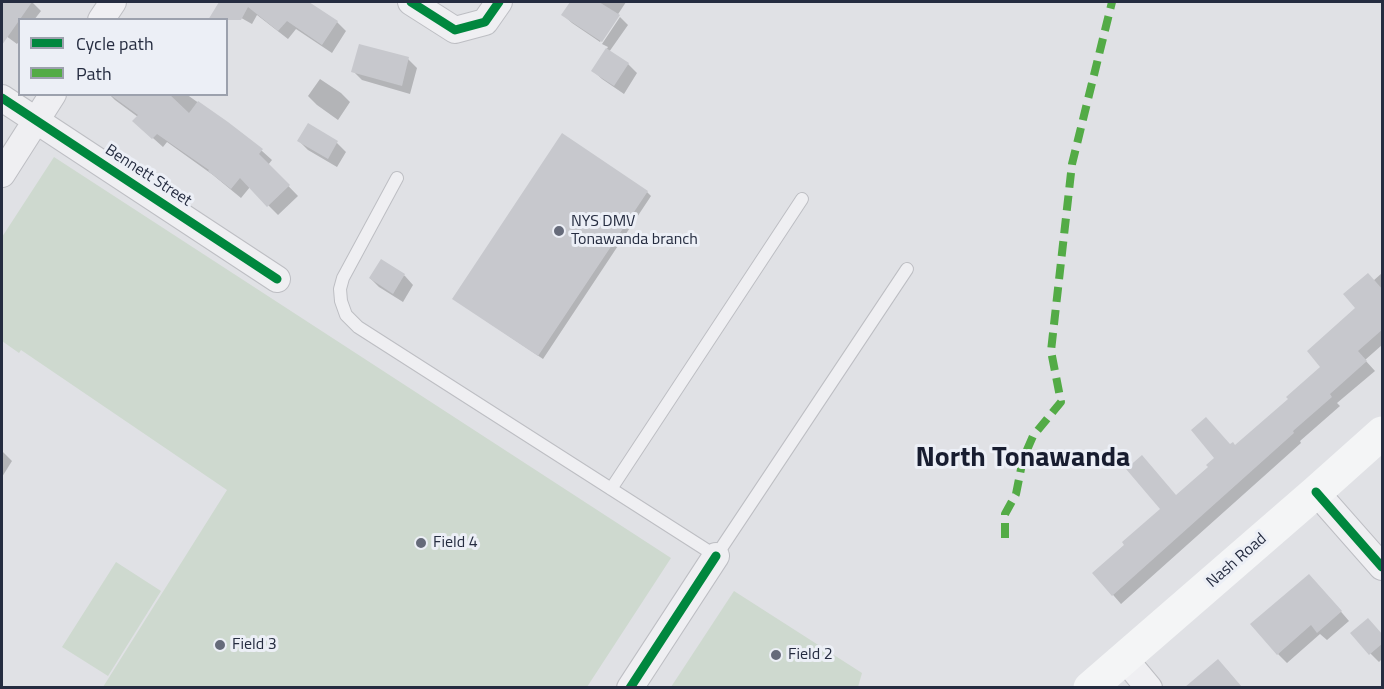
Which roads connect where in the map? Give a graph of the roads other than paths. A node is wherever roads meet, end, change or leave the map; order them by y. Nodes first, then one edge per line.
1 (113, 2) edge
2 (411, 2) edge
3 (499, 2) edge
4 (102, 18) edge
5 (52, 96) edge
6 (2, 98) edge
7 (36, 121) junction
8 (2, 174) edge
9 (397, 178) dead end
10 (802, 199) dead end
11 (907, 268) dead end
12 (277, 279) dead end
13 (1383, 433) edge
14 (611, 489) junction
15 (1316, 492) junction
16 (716, 556) junction
17 (1383, 567) edge
18 (1124, 658) junction
19 (630, 687) edge
20 (1090, 687) edge
21 (1149, 687) edge

1 - 4 street
2 - 3 street
5 - 7 street
6 - 7 street, Bennett Street
7 - 8 street
7 - 12 street, Bennett Street
9 - 14 lane
10 - 14 lane
11 - 16 lane
13 - 15 main road, Nash Road
14 - 16 lane
15 - 17 street
15 - 18 main road, Nash Road
16 - 19 street
18 - 20 main road, Nash Road
18 - 21 street

